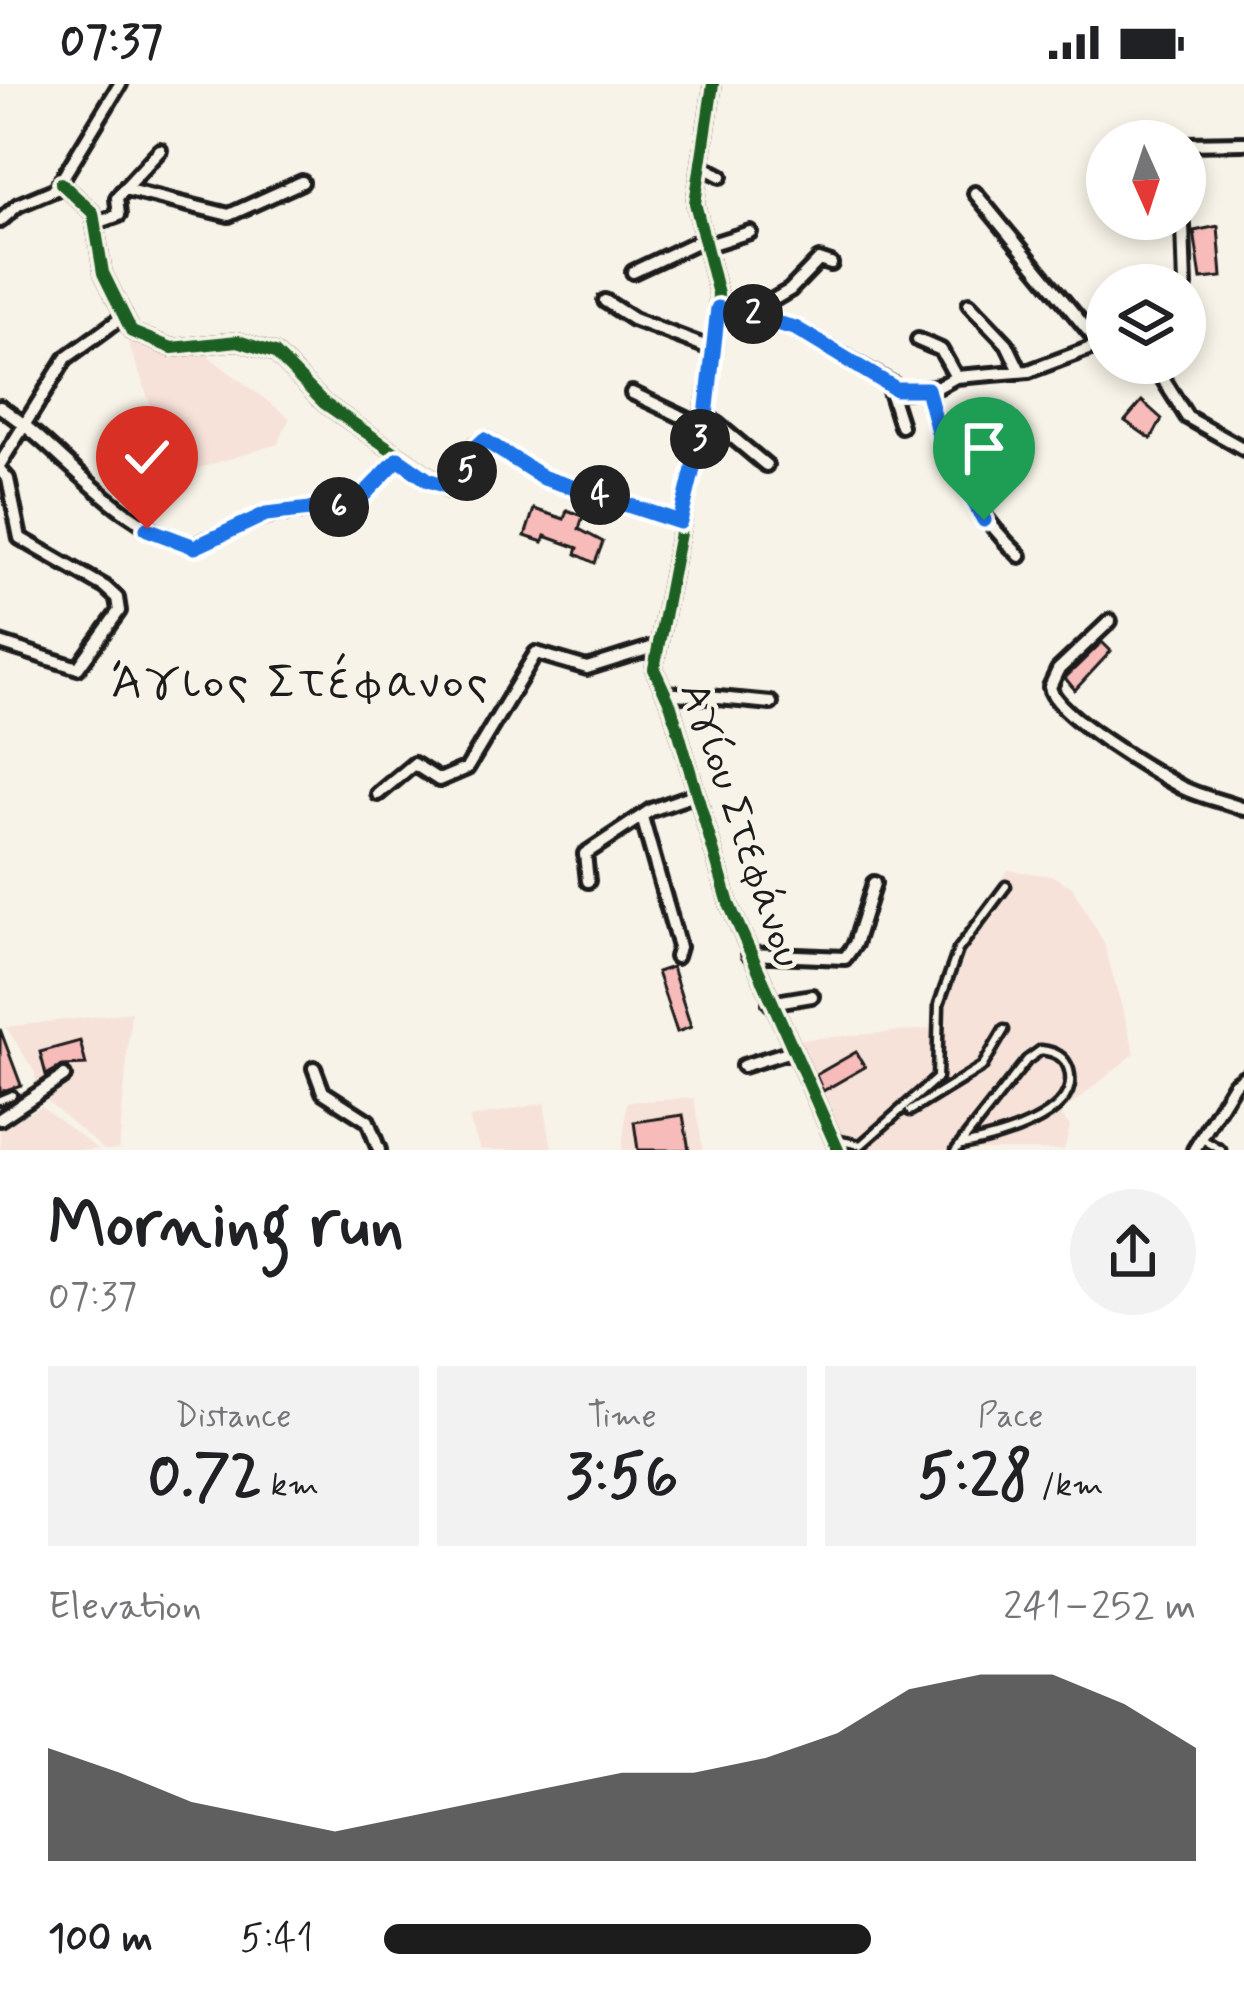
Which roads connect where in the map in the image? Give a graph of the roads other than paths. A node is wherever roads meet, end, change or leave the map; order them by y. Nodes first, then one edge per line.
1 (120, 84) edge
2 (713, 84) edge
3 (1244, 143) edge
4 (1206, 144) edge
5 (160, 150) dead end
6 (702, 166) junction
7 (721, 176) dead end
8 (302, 182) dead end
9 (61, 183) junction
10 (124, 189) junction
11 (975, 193) dead end
12 (0, 221) edge
13 (97, 224) junction
14 (750, 232) dead end
15 (704, 243) junction
16 (831, 264) dead end
17 (633, 272) dead end
18 (604, 301) dead end
19 (968, 304) dead end
20 (718, 308) junction
21 (751, 313) junction
22 (124, 316) junction
23 (1086, 323) edge
24 (918, 340) dead end
25 (1086, 349) edge
26 (715, 350) junction
27 (1020, 371) junction
28 (956, 377) junction
29 (1166, 384) edge
30 (888, 386) junction
31 (927, 389) junction
32 (632, 393) dead end
33 (0, 407) edge
34 (705, 421) junction
35 (24, 423) junction
36 (902, 426) dead end
37 (1244, 449) edge
38 (398, 459) junction
39 (766, 465) dead end
40 (0, 467) edge
41 (680, 522) junction
42 (1020, 556) dead end
43 (1110, 621) dead end
44 (0, 643) edge
45 (657, 646) junction
46 (666, 693) junction
47 (771, 703) dead end
48 (378, 794) dead end
49 (694, 795) junction
50 (1244, 809) edge
51 (642, 817) junction
52 (588, 881) dead end
53 (874, 883) dead end
54 (1006, 886) dead end
55 (749, 954) junction
56 (676, 957) dead end
57 (812, 996) dead end
58 (770, 1003) junction
59 (1004, 1030) dead end
60 (791, 1051) junction
61 (742, 1066) dead end
62 (314, 1068) dead end
63 (64, 1076) dead end
64 (1244, 1078) edge
65 (12, 1095) dead end
66 (0, 1100) edge
67 (899, 1116) junction
68 (0, 1119) edge
69 (835, 1145) edge
70 (1198, 1145) edge
71 (860, 1148) edge
72 (959, 1148) edge
73 (379, 1150) edge
74 (1221, 1150) edge

1 - 9 street
2 - 6 street, Αγίου Στεφάνου
3 - 4 street
5 - 10 street
6 - 7 street
6 - 15 street, Αγίου Στεφάνου
8 - 10 street
9 - 12 street
9 - 13 street
10 - 13 street
11 - 23 street
13 - 22 street
14 - 15 street
15 - 17 street
15 - 20 street, Αγίου Στεφάνου
16 - 21 street
18 - 26 street
19 - 27 street
20 - 21 street
20 - 26 street, Αγίου Στεφάνου
21 - 30 street
22 - 35 street
22 - 38 street
24 - 28 street
25 - 27 street
26 - 34 street, Αγίου Στεφάνου
27 - 28 street
28 - 31 street
29 - 37 street
30 - 31 street
30 - 36 street
31 - 42 street
32 - 34 street
33 - 35 street
34 - 39 street
34 - 41 street, Αγίου Στεφάνου
35 - 38 street
35 - 40 street
38 - 41 street
40 - 44 street
41 - 45 street, Αγίου Στεφάνου
43 - 50 street
45 - 46 street, Αγίου Στεφάνου
45 - 48 street
46 - 47 street
46 - 49 street, Αγίου Στεφάνου
49 - 51 street
49 - 55 street, Αγίου Στεφάνου
51 - 52 street
51 - 56 street
53 - 55 street
54 - 67 lane
55 - 58 street, Αγίου Στεφάνου
57 - 58 street
58 - 60 street, Αγίου Στεφάνου
59 - 67 lane
60 - 61 street
60 - 69 street, Αγίου Στεφάνου
62 - 73 street
63 - 68 street
64 - 70 street
65 - 66 lane
67 - 71 lane
69 - 71 lane
70 - 74 lane
72 - 72 lane

